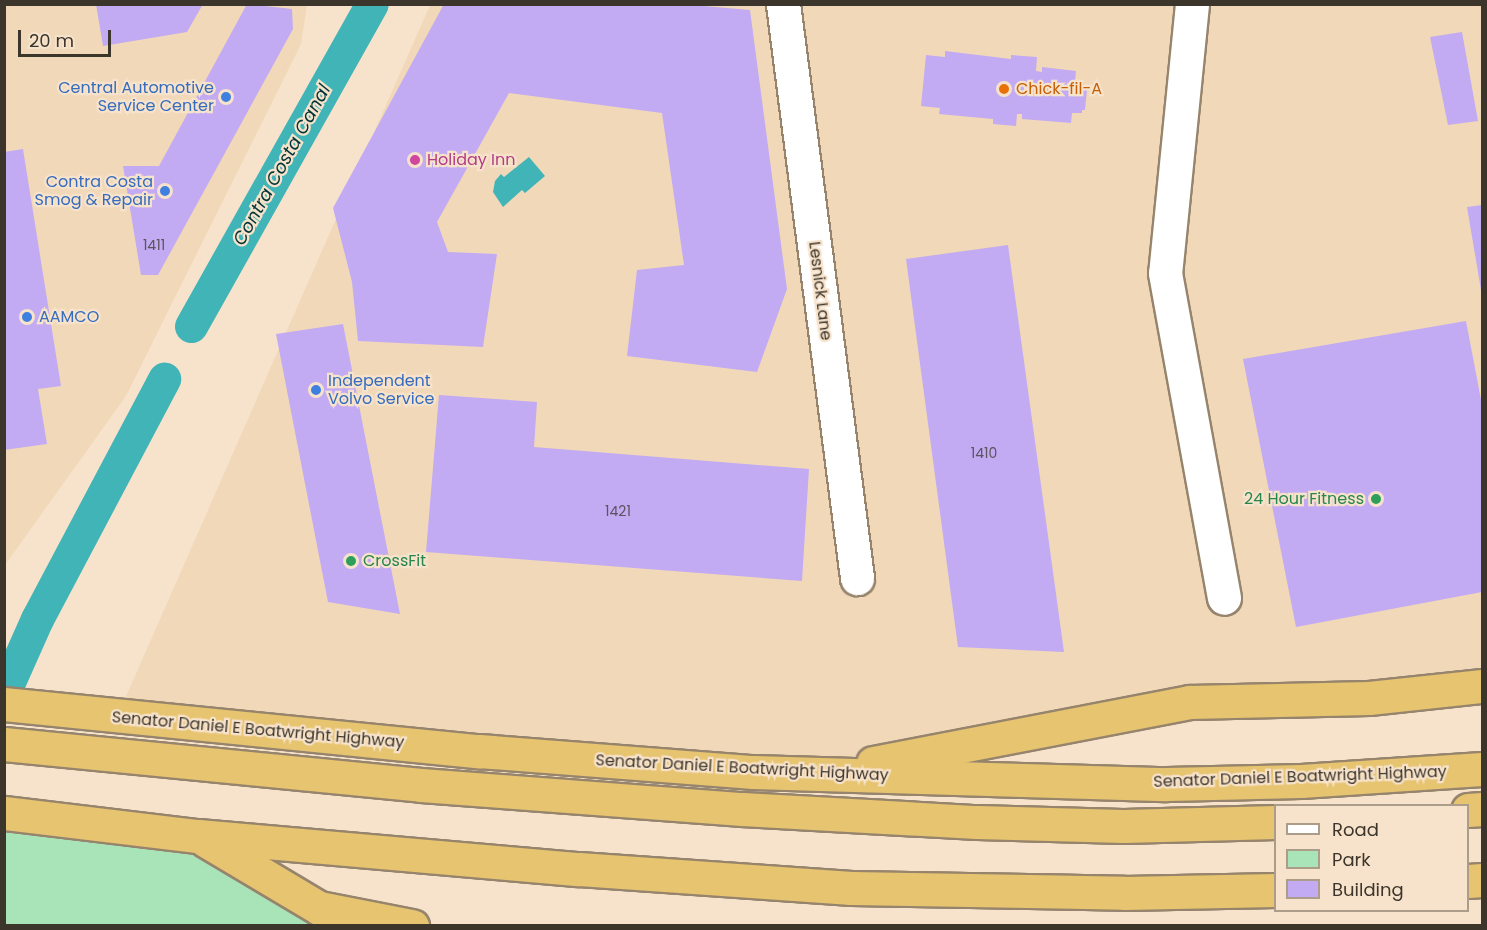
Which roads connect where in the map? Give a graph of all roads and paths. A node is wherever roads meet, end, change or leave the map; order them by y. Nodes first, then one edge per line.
1 (783, 4) edge
2 (1192, 4) edge
3 (857, 578) dead end
4 (1224, 598) dead end
5 (1482, 686) edge
6 (4, 704) edge
7 (4, 744) edge
8 (1482, 769) edge
9 (812, 775) junction
10 (4, 813) edge
11 (1274, 822) edge
12 (198, 836) junction
13 (1274, 891) edge
14 (412, 926) edge

1 - 3 street, Lesnick Lane
2 - 4 street
5 - 9 highway
6 - 9 highway, Senator Daniel E Boatwright Highway
7 - 11 highway
8 - 9 highway, Senator Daniel E Boatwright Highway
10 - 12 highway
12 - 13 highway
12 - 14 highway

